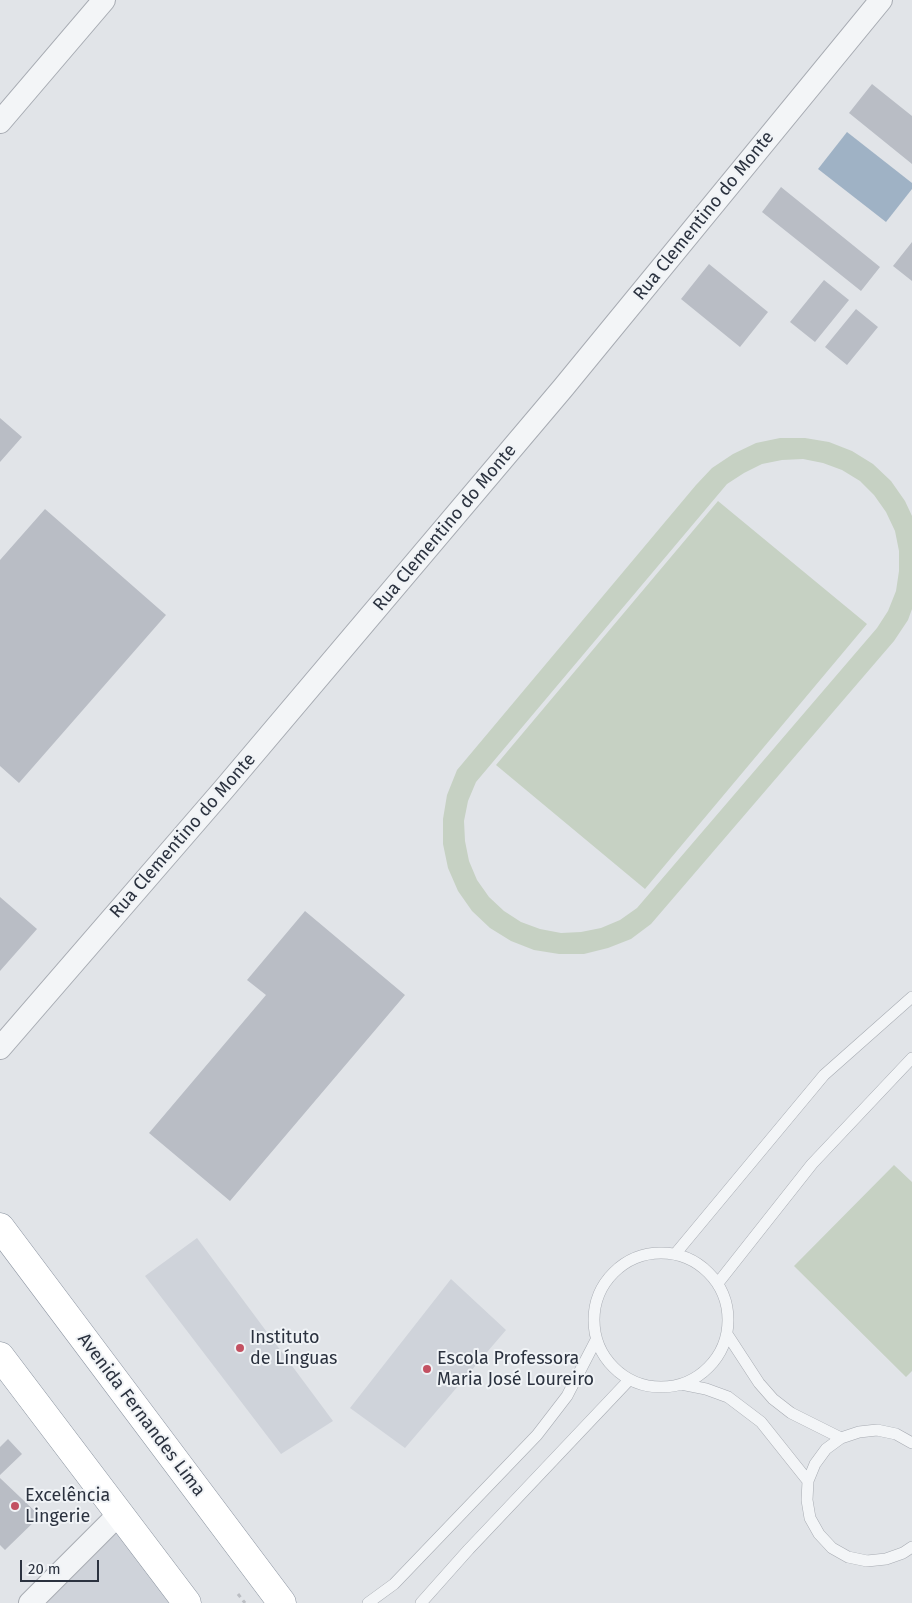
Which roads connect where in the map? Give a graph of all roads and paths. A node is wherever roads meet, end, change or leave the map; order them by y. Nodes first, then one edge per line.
1 (104, 0) edge
2 (881, 0) edge
3 (0, 122) edge
4 (912, 997) edge
5 (0, 1048) edge
6 (912, 1058) edge
7 (0, 1227) edge
8 (676, 1253) junction
9 (718, 1283) junction
10 (727, 1334) junction
11 (596, 1340) junction
12 (0, 1356) edge
13 (630, 1380) junction
14 (682, 1384) junction
15 (841, 1438) junction
16 (912, 1443) edge
17 (808, 1481) junction
18 (118, 1515) junction
19 (912, 1546) edge
20 (30, 1603) edge
21 (187, 1603) edge
22 (282, 1603) edge
23 (368, 1603) edge
24 (421, 1603) edge

1 - 3 street
2 - 5 street, Rua Clementino do Monte
4 - 8 lane
6 - 9 lane
7 - 22 highway, Avenida Fernandes Lima
8 - 9 lane
8 - 11 lane
9 - 10 lane
10 - 14 lane
10 - 15 lane
11 - 13 lane
11 - 23 lane
12 - 18 highway
13 - 14 lane
13 - 24 lane
14 - 17 lane
15 - 16 lane
15 - 17 lane
17 - 19 lane
18 - 20 street
18 - 21 highway

